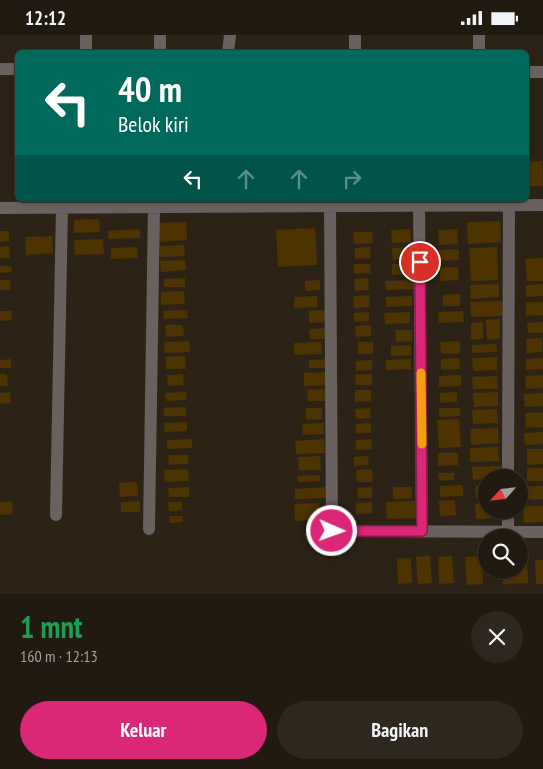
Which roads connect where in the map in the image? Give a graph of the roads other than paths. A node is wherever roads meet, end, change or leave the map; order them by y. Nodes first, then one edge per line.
1 (86, 35) edge
2 (160, 35) edge
3 (230, 35) edge
4 (355, 35) edge
5 (479, 35) edge
6 (86, 50) edge
7 (160, 50) edge
8 (228, 50) edge
9 (355, 50) edge
10 (479, 50) edge
11 (0, 69) edge
12 (15, 69) edge
13 (529, 72) edge
14 (543, 72) edge
15 (509, 204) junction
16 (330, 205) junction
17 (419, 205) junction
18 (543, 205) edge
19 (62, 207) junction
20 (154, 207) junction
21 (0, 208) edge
22 (508, 469) edge
23 (56, 515) dead end
24 (149, 529) dead end
25 (422, 531) junction
26 (478, 531) edge
27 (528, 532) edge
28 (543, 532) edge

1 - 6 street
2 - 7 street
3 - 8 street
4 - 9 street
5 - 10 street
11 - 12 street
13 - 14 street
15 - 17 street
15 - 18 street
15 - 22 street
16 - 17 street
16 - 20 street
16 - 25 street
17 - 25 street
19 - 20 street
19 - 21 street
19 - 23 street
20 - 24 street
25 - 26 street
27 - 28 street

